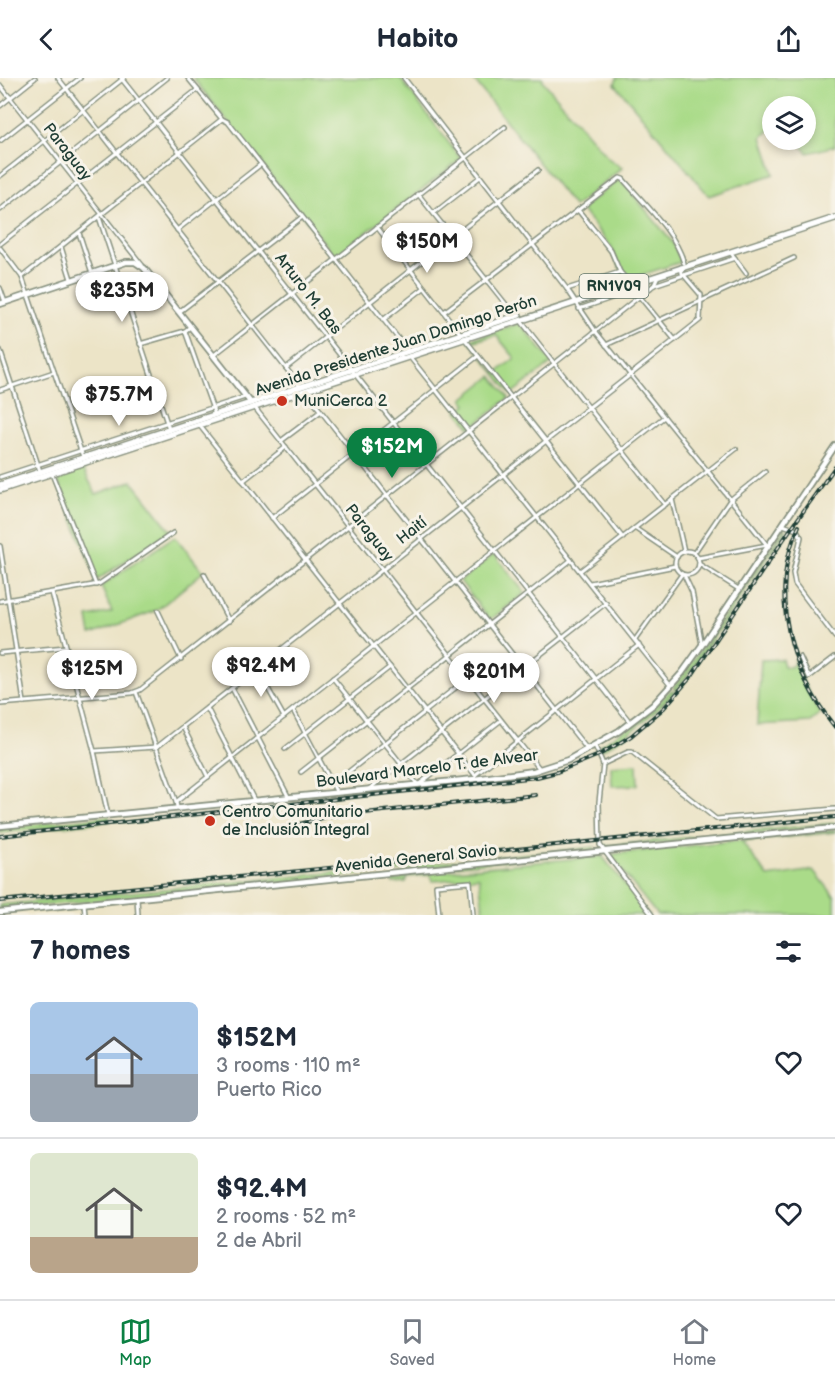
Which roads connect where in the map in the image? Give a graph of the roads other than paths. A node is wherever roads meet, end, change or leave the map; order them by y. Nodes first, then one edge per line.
1 (35, 78) edge
2 (58, 78) edge
3 (80, 78) edge
4 (122, 78) edge
5 (168, 78) edge
6 (188, 78) edge
7 (404, 78) edge
8 (0, 85) edge
9 (66, 89) junction
10 (198, 90) junction
11 (10, 98) junction
12 (139, 101) junction
13 (0, 106) edge
14 (83, 110) junction
15 (222, 119) junction
16 (27, 120) junction
17 (156, 122) junction
18 (505, 127) dead end
19 (100, 131) junction
20 (0, 141) edge
21 (44, 141) junction
22 (181, 152) junction
23 (117, 153) junction
24 (465, 158) junction
25 (60, 162) junction
26 (260, 165) junction
27 (538, 170) dead end
28 (0, 176) edge
29 (480, 177) junction
30 (77, 184) junction
31 (141, 184) junction
32 (418, 194) junction
33 (217, 199) junction
34 (498, 202) junction
35 (0, 210) edge
36 (578, 210) junction
37 (434, 213) junction
38 (100, 216) junction
39 (835, 216) edge
40 (301, 218) junction
41 (377, 227) junction
42 (177, 231) junction
43 (79, 233) junction
44 (452, 238) junction
45 (532, 245) junction
46 (0, 246) edge
47 (61, 247) junction
48 (259, 251) junction
49 (730, 251) junction
50 (735, 258) junction
51 (794, 258) dead end
52 (335, 259) junction
53 (683, 265) junction
54 (114, 266) junction
55 (143, 267) junction
56 (411, 270) junction
57 (621, 272) junction
58 (92, 273) junction
59 (746, 273) dead end
60 (659, 275) junction
61 (684, 276) junction
62 (22, 277) junction
63 (71, 280) junction
64 (486, 280) junction
65 (641, 280) junction
66 (628, 281) junction
67 (218, 282) junction
68 (654, 285) junction
69 (644, 287) junction
70 (0, 288) edge
71 (424, 288) junction
72 (650, 288) junction
73 (567, 289) junction
74 (28, 294) junction
75 (291, 294) junction
76 (640, 296) junction
77 (572, 298) junction
78 (700, 301) junction
79 (3, 303) edge
80 (369, 303) junction
81 (579, 309) junction
82 (444, 312) junction
83 (179, 313) junction
84 (517, 318) junction
85 (383, 320) junction
86 (659, 320) junction
87 (252, 325) junction
88 (188, 329) junction
89 (596, 332) junction
90 (326, 336) junction
91 (462, 336) junction
92 (675, 340) junction
93 (140, 344) junction
94 (606, 345) junction
95 (0, 350) edge
96 (409, 353) junction
97 (212, 356) junction
98 (478, 356) junction
99 (555, 365) junction
100 (286, 368) junction
101 (354, 371) junction
102 (54, 372) junction
103 (630, 375) junction
104 (12, 386) junction
105 (303, 389) junction
106 (436, 389) junction
107 (0, 390) edge
108 (245, 397) junction
109 (512, 398) junction
110 (252, 405) junction
111 (212, 408) junction
112 (588, 408) junction
113 (321, 411) junction
114 (215, 415) junction
115 (664, 417) junction
116 (394, 422) junction
117 (166, 423) junction
118 (199, 424) junction
119 (169, 430) junction
120 (470, 431) junction
121 (281, 441) junction
122 (546, 441) junction
123 (835, 446) edge
124 (286, 447) junction
125 (736, 449) dead end
126 (622, 450) junction
127 (81, 451) junction
128 (354, 453) junction
129 (84, 458) junction
130 (38, 465) junction
131 (428, 465) junction
132 (41, 472) junction
133 (707, 472) junction
134 (765, 472) dead end
135 (52, 473) junction
136 (504, 474) junction
137 (0, 477) edge
138 (243, 481) junction
139 (580, 483) junction
140 (315, 484) junction
141 (0, 487) edge
142 (388, 496) junction
143 (672, 499) junction
144 (730, 500) junction
145 (665, 505) junction
146 (461, 508) junction
147 (537, 517) junction
148 (272, 518) junction
149 (783, 525) junction
150 (349, 527) junction
151 (636, 529) junction
152 (173, 533) dead end
153 (623, 538) junction
154 (422, 539) junction
155 (0, 546) edge
156 (768, 546) junction
157 (495, 550) junction
158 (684, 551) junction
159 (694, 553) junction
160 (677, 557) junction
161 (698, 558) junction
162 (571, 560) junction
163 (306, 561) junction
164 (699, 564) junction
165 (675, 566) junction
166 (382, 570) junction
167 (580, 571) junction
168 (204, 574) dead end
169 (683, 574) junction
170 (455, 581) junction
171 (590, 583) junction
172 (96, 585) junction
173 (740, 590) junction
174 (52, 593) junction
175 (529, 593) junction
176 (8, 600) junction
177 (0, 601) edge
178 (606, 603) junction
179 (340, 604) junction
180 (158, 612) dead end
181 (416, 613) junction
182 (229, 621) junction
183 (489, 625) junction
184 (563, 636) junction
185 (835, 637) edge
186 (635, 640) junction
187 (639, 645) junction
188 (702, 645) junction
189 (66, 646) junction
190 (373, 646) junction
191 (16, 652) junction
192 (0, 653) edge
193 (450, 656) junction
194 (800, 657) dead end
195 (835, 657) edge
196 (181, 659) junction
197 (390, 667) junction
198 (523, 668) junction
199 (257, 669) junction
200 (333, 678) junction
201 (468, 678) junction
202 (597, 679) junction
203 (671, 686) junction
204 (232, 688) junction
205 (408, 689) junction
206 (136, 692) junction
207 (81, 698) junction
208 (349, 699) junction
209 (484, 699) junction
210 (24, 702) junction
211 (0, 704) edge
212 (207, 708) junction
213 (293, 710) junction
214 (425, 711) junction
215 (557, 711) junction
216 (284, 717) junction
217 (501, 720) junction
218 (367, 721) junction
219 (631, 723) junction
220 (183, 727) junction
221 (441, 732) junction
222 (306, 733) junction
223 (257, 739) junction
224 (518, 742) junction
225 (384, 743) junction
226 (595, 746) junction
227 (157, 747) junction
228 (285, 749) dead end
229 (588, 750) junction
230 (94, 751) junction
231 (458, 754) junction
232 (232, 758) junction
233 (319, 758) junction
234 (401, 764) junction
235 (603, 764) junction
236 (540, 770) junction
237 (301, 772) dead end
238 (208, 777) junction
239 (475, 777) junction
240 (333, 784) junction
241 (418, 785) junction
242 (369, 789) junction
243 (337, 793) junction
244 (288, 796) junction
245 (254, 800) junction
246 (177, 805) junction
247 (835, 809) edge
248 (108, 815) junction
249 (0, 826) edge
250 (835, 828) edge
251 (604, 853) junction
252 (137, 898) junction
253 (84, 903) junction
254 (0, 912) edge
255 (32, 912) edge
256 (85, 915) edge
257 (138, 915) edge
258 (439, 915) edge
259 (473, 915) edge
260 (652, 915) edge

1 - 11 street
2 - 9 street
3 - 9 street
4 - 12 street, Arturo M. Bas
4 - 14 street
5 - 12 street
6 - 10 street
7 - 24 street
8 - 11 street, Paraguay
9 - 14 street
9 - 16 street
10 - 15 street
10 - 17 street
11 - 13 street
11 - 16 street, Paraguay
12 - 17 street, Arturo M. Bas
12 - 19 street
14 - 19 street
14 - 21 street
15 - 22 street
15 - 26 street
16 - 20 street
16 - 21 street, Paraguay
17 - 22 street, Arturo M. Bas
17 - 23 street
18 - 24 street
19 - 23 street
19 - 25 street
21 - 25 street, Paraguay
21 - 28 street
22 - 31 street
22 - 33 street, Arturo M. Bas
23 - 30 street
23 - 31 street
24 - 29 street
24 - 32 street
25 - 30 street, Paraguay
25 - 35 street
26 - 33 street
26 - 40 street
27 - 34 street
29 - 34 street
29 - 37 street
30 - 38 street, Paraguay
30 - 46 street
31 - 38 street
31 - 42 street
32 - 37 street
32 - 41 street
33 - 42 street
33 - 48 street, Arturo M. Bas
34 - 44 street
34 - 45 street
36 - 45 street
36 - 53 street
36 - 57 street
37 - 44 street
38 - 43 street
38 - 54 street
38 - 55 street, Paraguay
39 - 49 main road, Avenida Presidente Juan Domingo Perón / RN1V09
39 - 53 main road, Avenida Presidente Juan Domingo Perón / RN1V09
40 - 48 street
40 - 52 street
41 - 52 street
41 - 56 street
42 - 67 street
43 - 47 street
43 - 58 street
44 - 56 street
44 - 64 street
45 - 64 street
45 - 73 street
46 - 62 street
47 - 62 street
47 - 63 street
48 - 67 street
48 - 75 street, Arturo M. Bas
49 - 50 street
49 - 53 main road, Avenida Presidente Juan Domingo Perón / RN1V09
50 - 59 street
50 - 61 street
51 - 78 street
52 - 75 street
52 - 80 street
53 - 60 main road, Avenida Presidente Juan Domingo Perón / RN1V09
53 - 61 street
53 - 66 main road, Avenida Presidente Juan Domingo Perón / RN1V09
54 - 55 main road
54 - 58 main road
54 - 93 street
55 - 83 main road, Paraguay
56 - 71 street
56 - 80 street
57 - 66 street
57 - 73 street
58 - 63 main road
60 - 65 main road, Avenida Presidente Juan Domingo Perón / RN1V09
60 - 68 street
61 - 68 street
61 - 78 street
62 - 74 street
63 - 74 main road
64 - 82 street
64 - 84 street
65 - 69 street
65 - 77 main road, Avenida Presidente Juan Domingo Perón / RN1V09
66 - 77 main road, Avenida Presidente Juan Domingo Perón / RN1V09
67 - 83 street
67 - 87 street
68 - 72 street
69 - 72 street
69 - 81 street
70 - 79 street
71 - 82 street
71 - 85 street
72 - 76 street
73 - 77 street
74 - 79 main road
74 - 102 street
75 - 87 street
75 - 90 street, Arturo M. Bas
76 - 86 street
76 - 89 street
77 - 81 street
77 - 84 main road, Avenida Presidente Juan Domingo Perón / RN1V09
78 - 86 street
78 - 92 street, Haití
80 - 85 street
80 - 90 street
81 - 89 street
82 - 91 street
83 - 88 main road, Paraguay
84 - 91 main road, Avenida Presidente Juan Domingo Perón / RN1V09
84 - 99 street
85 - 96 street
86 - 92 street
86 - 94 street
87 - 97 street
87 - 100 street
88 - 93 street
88 - 97 main road, Paraguay
88 - 111 street
89 - 94 street
89 - 99 street
90 - 100 street
90 - 101 street, Arturo M. Bas
91 - 96 main road, Avenida Presidente Juan Domingo Perón / RN1V09
91 - 98 street
92 - 103 street, Haití
93 - 117 street
94 - 103 street
95 - 104 street
96 - 101 main road, Avenida Presidente Juan Domingo Perón / RN1V09
96 - 106 street
97 - 108 main road, Paraguay
98 - 106 street
98 - 109 street
99 - 109 street
99 - 112 street
100 - 105 street
101 - 105 main road, Avenida Presidente Juan Domingo Perón / RN1V09
101 - 116 street, Arturo M. Bas
102 - 104 street
102 - 127 street
103 - 112 street, Haití
103 - 115 street
104 - 107 street
104 - 130 street
105 - 110 main road, Avenida Presidente Juan Domingo Perón / RN1V09
105 - 113 street
106 - 116 street
106 - 120 street
108 - 110 main road, Paraguay
108 - 111 street, Avenida Presidente Juan Domingo Perón
109 - 120 street
109 - 122 street
110 - 114 main road, Avenida Presidente Juan Domingo Perón / RN1V09
110 - 118 main road, Avenida Presidente Juan Domingo Perón / RN1V09
110 - 121 street, Paraguay
111 - 114 street
111 - 117 street, Avenida Presidente Juan Domingo Perón
112 - 122 street, Haití
112 - 126 street
113 - 121 street
113 - 128 street
114 - 119 main road, Avenida Presidente Juan Domingo Perón / RN1V09
115 - 126 street
115 - 133 street
116 - 128 street
116 - 131 street, Arturo M. Bas
117 - 119 street
117 - 127 street, Avenida Presidente Juan Domingo Perón
118 - 135 main road, Avenida Presidente Juan Domingo Perón / RN1V09
118 - 138 street
119 - 129 main road, Avenida Presidente Juan Domingo Perón / RN1V09
120 - 131 street
120 - 136 street
121 - 124 street, Paraguay
122 - 136 street, Haití
122 - 139 street
123 - 149 main road, Boulevard Marcelo T. de Alvear
124 - 138 street
124 - 140 street, Paraguay
125 - 133 street
126 - 139 street
126 - 145 street
127 - 129 street
127 - 130 street, Avenida Presidente Juan Domingo Perón
128 - 140 street
128 - 142 street
129 - 132 main road, Avenida Presidente Juan Domingo Perón / RN1V09
130 - 132 street
130 - 137 street, Avenida Presidente Juan Domingo Perón
131 - 142 street
131 - 146 street, Arturo M. Bas
132 - 141 main road, Avenida Presidente Juan Domingo Perón / RN1V09
133 - 143 street
133 - 144 street
134 - 144 street
135 - 141 main road, Avenida Presidente Juan Domingo Perón / RN1V09
135 - 172 street
136 - 146 street, Haití
136 - 147 street
138 - 148 street
139 - 147 street
139 - 153 street
140 - 148 street
140 - 150 street, Paraguay
142 - 150 street
142 - 154 street
143 - 145 street
143 - 158 street
144 - 156 street
144 - 159 street
145 - 151 street
146 - 154 street, Haití
146 - 157 street, Arturo M. Bas
147 - 157 street
147 - 162 street
148 - 163 street
149 - 156 main road, Boulevard Marcelo T. de Alvear
149 - 185 street
150 - 163 street
150 - 166 street, Paraguay
151 - 153 street
151 - 160 street
152 - 172 street
153 - 167 street
154 - 166 street, Haití
154 - 170 street
155 - 176 street
156 - 161 street
156 - 173 main road, Boulevard Marcelo T. de Alvear
157 - 170 street
157 - 175 street, Arturo M. Bas
158 - 159 street
158 - 160 street
159 - 161 street
160 - 165 street
161 - 164 street
162 - 167 street
162 - 175 street
163 - 179 street
163 - 182 street
164 - 169 street
164 - 173 street
165 - 169 street
165 - 171 street
166 - 179 street, Haití
166 - 181 street, Paraguay
167 - 171 street
168 - 182 street
169 - 186 street
169 - 188 street
170 - 181 street
170 - 183 street
171 - 178 street
172 - 174 street
173 - 188 main road, Boulevard Marcelo T. de Alvear
174 - 176 street
174 - 189 street
175 - 183 street
175 - 184 street, Arturo M. Bas
176 - 177 street
176 - 191 street
178 - 184 street
178 - 186 street
179 - 190 street
179 - 199 street, Haití
180 - 196 street
181 - 190 street
181 - 193 street, Paraguay
182 - 196 street
183 - 193 street
183 - 198 street
184 - 198 street
184 - 202 street, Arturo M. Bas
186 - 187 street
187 - 202 street
187 - 203 street
188 - 203 main road, Boulevard Marcelo T. de Alvear
189 - 191 street
189 - 207 street
190 - 197 street
190 - 200 street
191 - 192 street
191 - 210 street
193 - 201 street, Paraguay
193 - 205 street
194 - 195 street
196 - 206 street
197 - 205 street
197 - 208 street
198 - 209 street
198 - 215 street
199 - 204 street, Haití
199 - 216 street
200 - 208 street
200 - 213 street
201 - 209 street, Paraguay
201 - 214 street
202 - 215 street
202 - 219 street, Arturo M. Bas
203 - 219 main road, Boulevard Marcelo T. de Alvear
204 - 212 street, Haití
204 - 223 street
205 - 214 street
205 - 218 street
206 - 207 street
206 - 227 street
207 - 210 street
207 - 230 street
208 - 218 street
208 - 222 street
209 - 217 street, Paraguay
209 - 221 street
210 - 211 street
212 - 220 street, Haití
212 - 232 street
213 - 216 street
213 - 222 street
214 - 221 street
214 - 225 street
215 - 224 street
215 - 229 street
216 - 223 street
217 - 224 street, Paraguay
217 - 231 street
218 - 225 street
218 - 233 street
219 - 226 main road, Boulevard Marcelo T. de Alvear
220 - 227 street, Haití
220 - 238 street
221 - 231 street
221 - 234 street
222 - 228 street
222 - 233 street
223 - 232 street
223 - 244 street
224 - 236 street, Paraguay
224 - 239 street
225 - 234 street
225 - 240 street
226 - 229 main road, Boulevard Marcelo T. de Alvear
226 - 235 street
227 - 230 street
227 - 246 street
229 - 236 main road, Boulevard Marcelo T. de Alvear
230 - 248 street
231 - 239 street
231 - 241 street
232 - 238 street
232 - 245 street
233 - 237 street
233 - 240 street
234 - 241 street
234 - 242 street
235 - 247 street
235 - 251 street
236 - 239 main road, Boulevard Marcelo T. de Alvear
238 - 246 street
239 - 241 main road, Boulevard Marcelo T. de Alvear
240 - 243 street
241 - 242 main road, Boulevard Marcelo T. de Alvear
242 - 243 main road, Boulevard Marcelo T. de Alvear
243 - 244 main road, Boulevard Marcelo T. de Alvear
244 - 245 main road, Boulevard Marcelo T. de Alvear
245 - 246 main road, Boulevard Marcelo T. de Alvear
246 - 248 main road, Boulevard Marcelo T. de Alvear
248 - 249 main road, Boulevard Marcelo T. de Alvear
250 - 251 main road, Avenida General Savio
251 - 252 main road, Avenida General Savio
251 - 260 street
252 - 253 main road, Avenida General Savio
252 - 257 street
253 - 255 main road, Avenida General Savio
253 - 256 street
254 - 255 main road, Avenida General Savio
258 - 259 street

